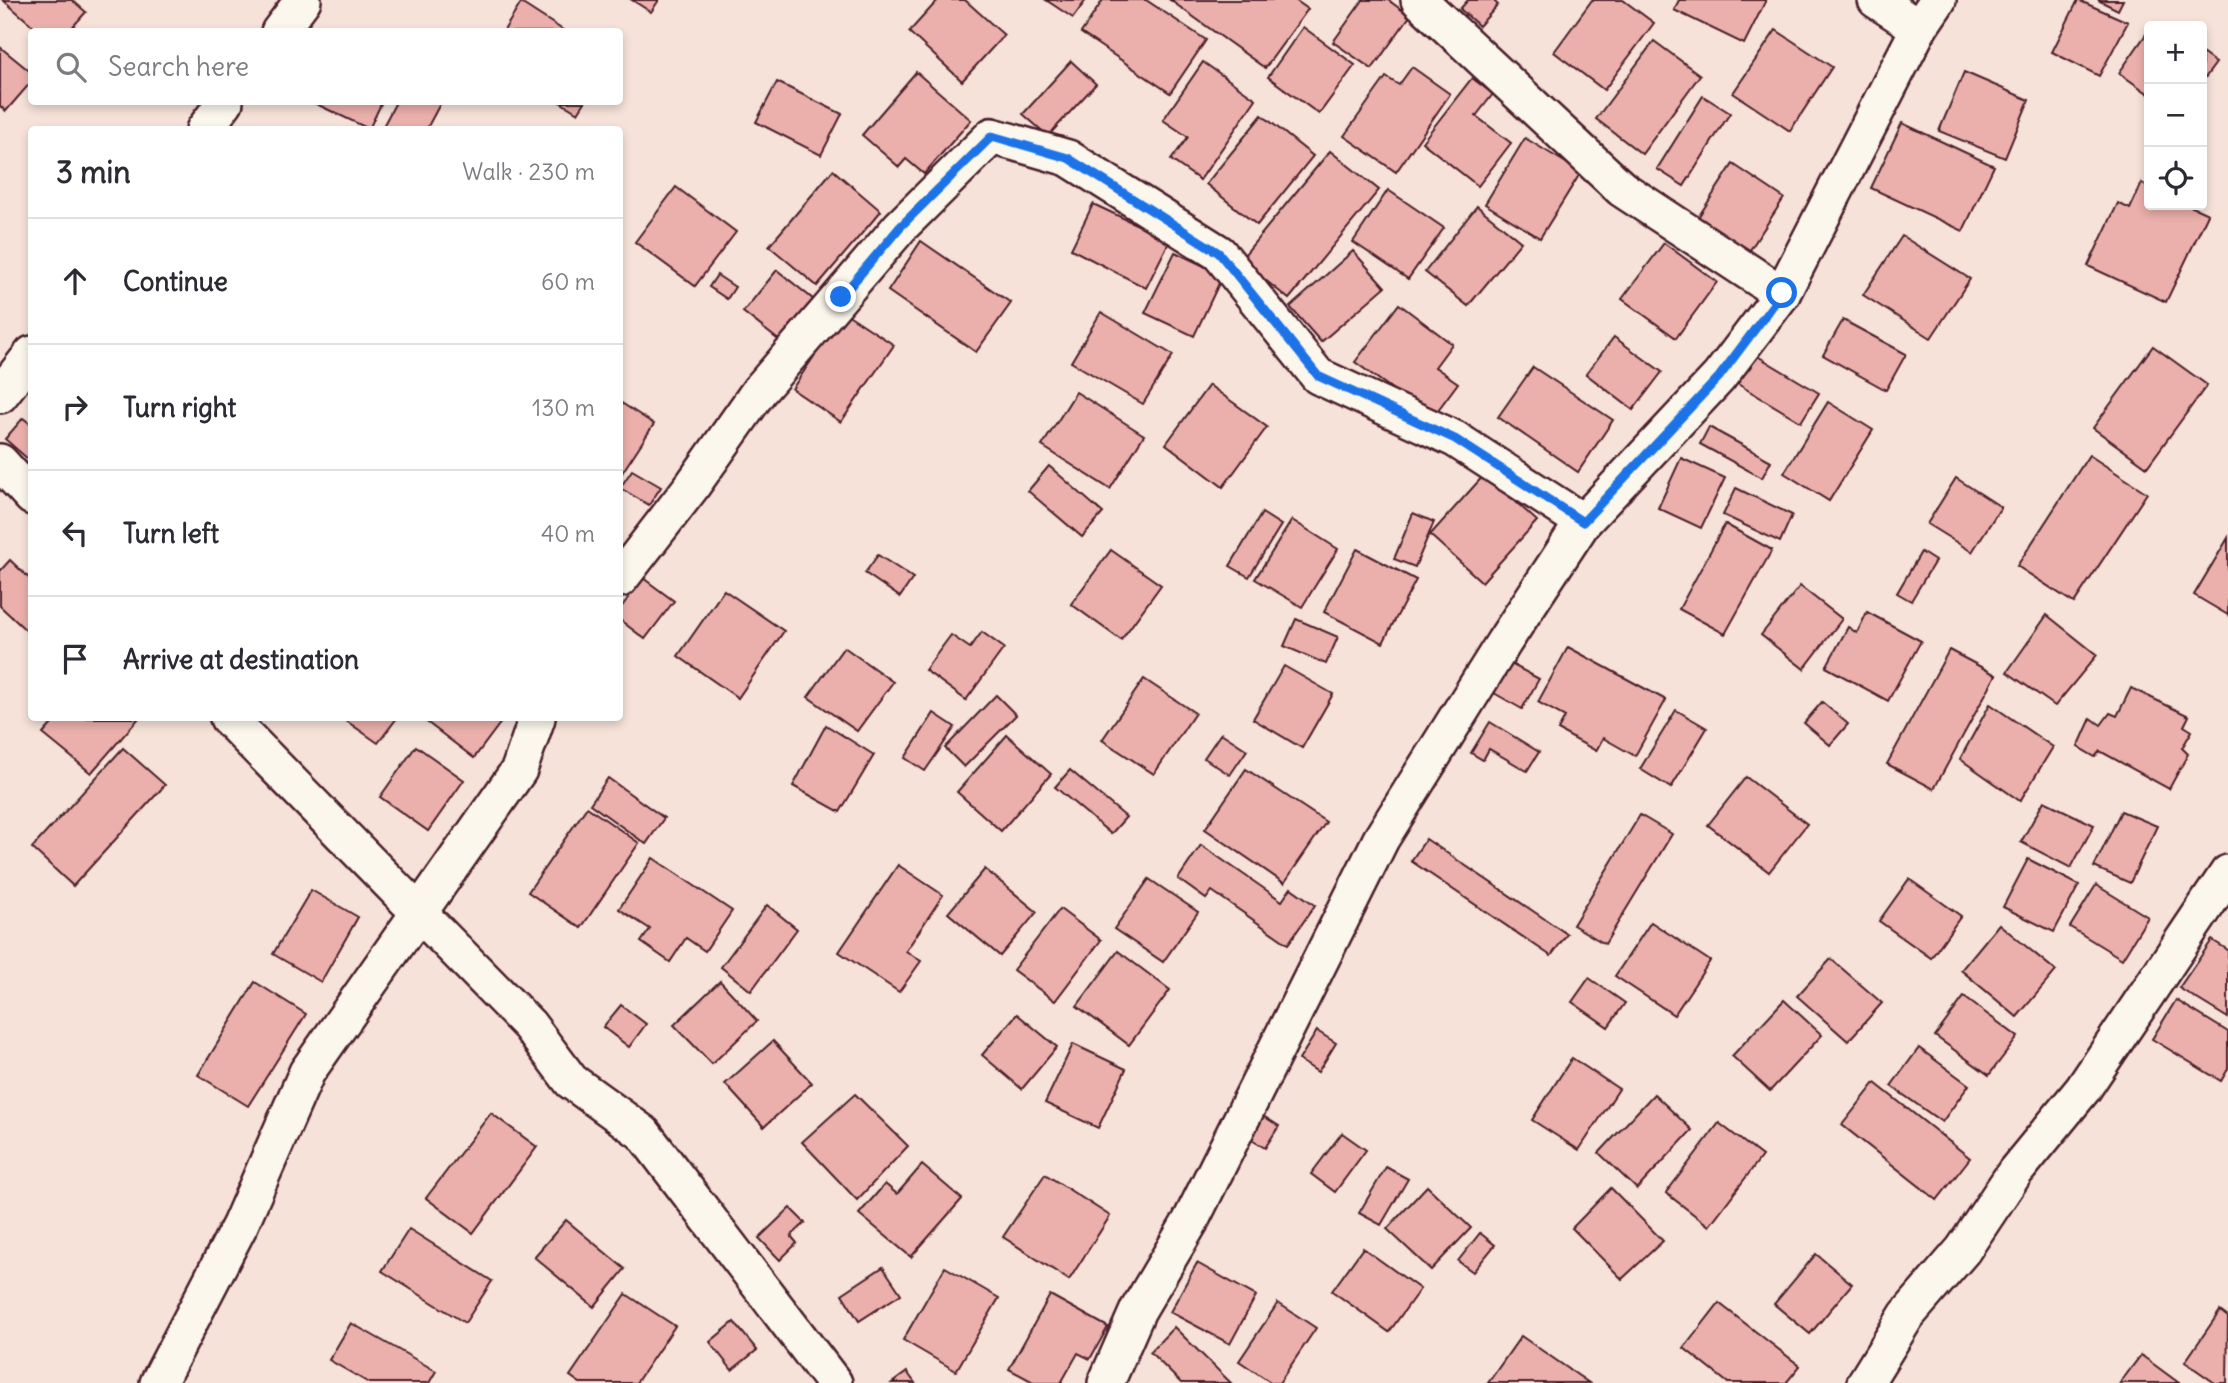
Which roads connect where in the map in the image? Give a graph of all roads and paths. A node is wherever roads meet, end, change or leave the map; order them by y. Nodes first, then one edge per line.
1 (303, 0) edge
2 (1419, 0) edge
3 (1875, 0) edge
4 (1928, 14) edge
5 (282, 28) edge
6 (223, 105) edge
7 (207, 126) edge
8 (1782, 293) junction
9 (28, 359) edge
10 (0, 395) edge
11 (0, 462) edge
12 (28, 493) edge
13 (1583, 522) junction
14 (623, 575) edge
15 (231, 721) edge
16 (536, 721) edge
17 (2228, 873) edge
18 (418, 912) junction
19 (158, 1383) edge
20 (834, 1383) edge
21 (1106, 1383) edge
22 (1865, 1383) edge

1 - 5 street
2 - 8 street
3 - 4 street
4 - 8 street
6 - 7 street
8 - 13 street
9 - 10 street
11 - 12 street
13 - 14 street
13 - 21 street
15 - 18 street
16 - 18 street
17 - 22 street
18 - 19 street
18 - 20 street

